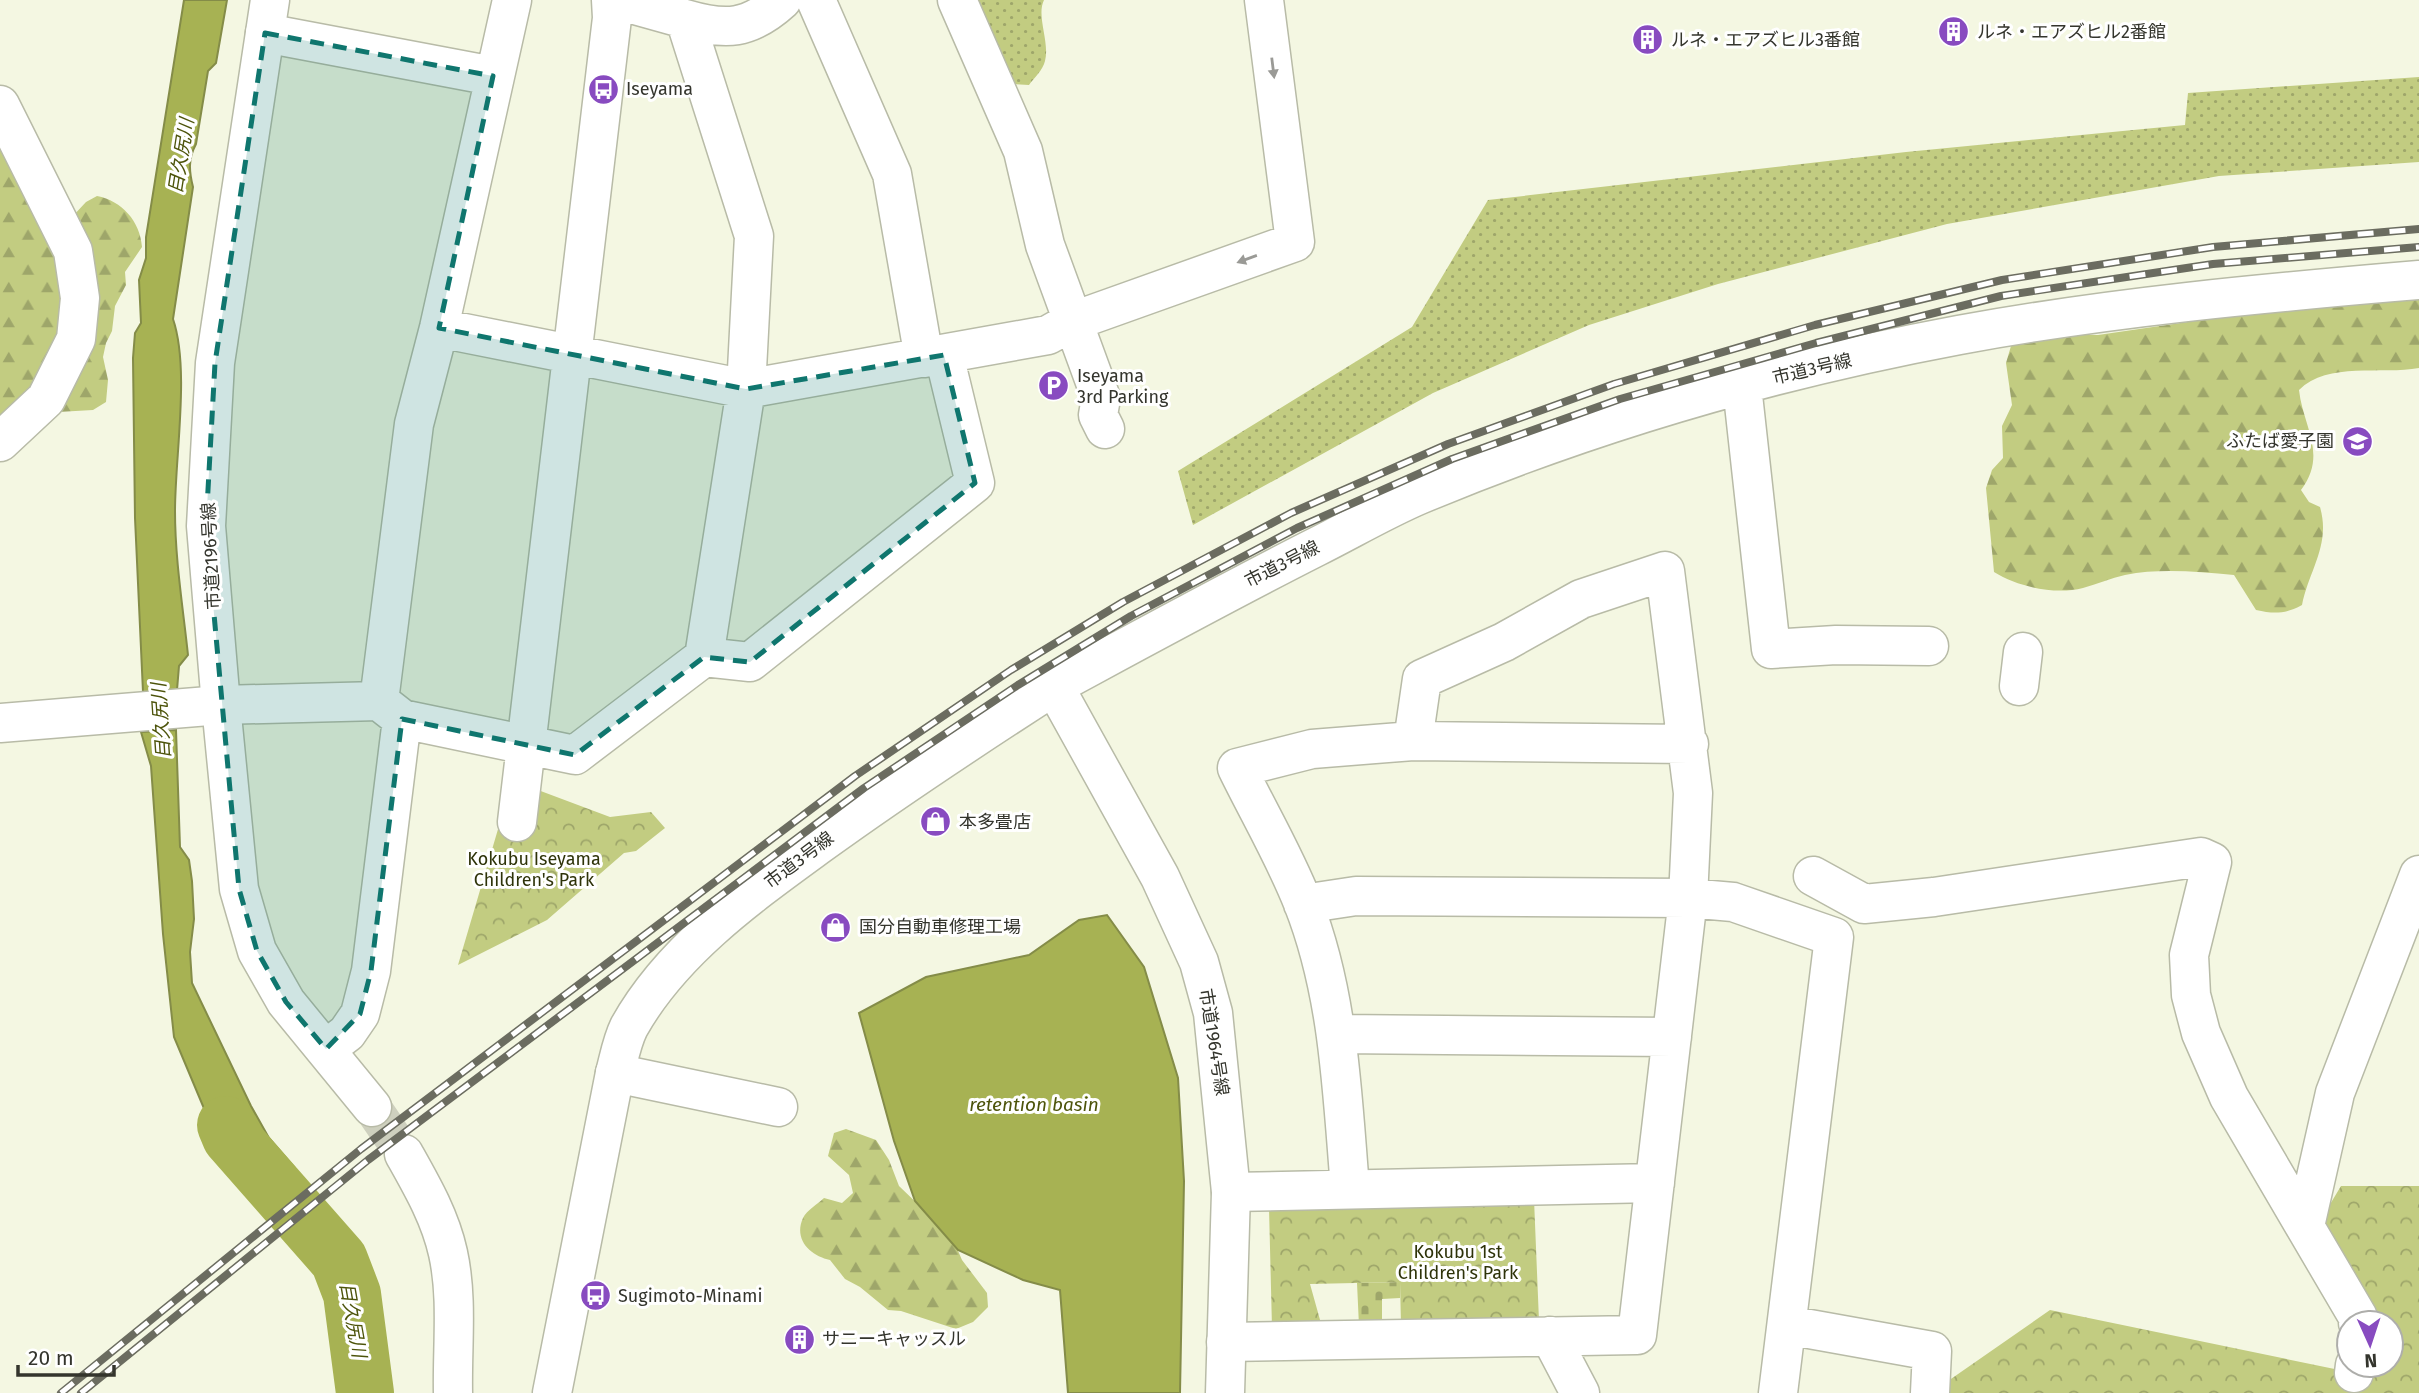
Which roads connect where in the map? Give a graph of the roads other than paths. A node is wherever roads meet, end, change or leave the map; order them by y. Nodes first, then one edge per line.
1 (512, 0) edge
2 (611, 0) edge
3 (617, 0) edge
4 (782, 0) edge
5 (816, 0) edge
6 (957, 0) edge
7 (1264, 0) edge
8 (267, 17) edge
9 (685, 19) junction
10 (494, 76) junction
11 (0, 105) edge
12 (2419, 280) edge
13 (1071, 322) junction
14 (439, 328) junction
15 (574, 355) junction
16 (934, 356) junction
17 (1742, 386) junction
18 (746, 388) junction
19 (1105, 429) dead end
20 (0, 442) edge
21 (1929, 646) dead end
22 (704, 657) junction
23 (1054, 686) junction
24 (209, 706) junction
25 (390, 710) junction
26 (0, 723) edge
27 (1413, 741) junction
28 (1689, 744) junction
29 (528, 746) junction
30 (517, 822) dead end
31 (2419, 875) edge
32 (1813, 876) dead end
33 (1688, 898) junction
34 (1303, 904) junction
35 (1338, 1034) junction
36 (1672, 1037) junction
37 (326, 1049) junction
38 (615, 1073) junction
39 (372, 1107) tunnel mouth
40 (778, 1107) dead end
41 (404, 1154) tunnel mouth
42 (1655, 1182) junction
43 (1350, 1188) junction
44 (1231, 1192) junction
45 (2305, 1226) junction
46 (2353, 1309) edge
47 (1787, 1325) junction
48 (1550, 1336) junction
49 (1226, 1342) junction
50 (453, 1393) edge
51 (552, 1393) edge
52 (1225, 1393) edge
53 (1580, 1393) edge
54 (1778, 1393) edge
55 (1930, 1393) edge

1 - 10 street
2 - 15 street
3 - 9 street
4 - 9 street
5 - 16 street
6 - 13 street
7 -> 13 street
8 - 10 street
8 - 24 street, 市道2196号線
9 - 18 street
10 - 14 street
11 - 20 street
12 - 17 street, 市道3号線
13 - 16 street
13 - 19 street
14 - 15 street
14 - 25 street
15 - 18 street
15 - 29 street
16 - 18 street
16 - 22 street
17 - 21 street
17 - 23 street, 市道3号線
18 - 22 street
22 - 29 street
23 - 38 street, 市道3号線
23 - 44 street, 市道1964号線
24 - 25 street
24 - 26 street
24 - 37 street, 市道2196号線
25 - 29 street
25 - 37 street
27 - 28 street
27 - 28 street
27 - 34 street
28 - 33 street
29 - 30 street
31 - 45 street
32 - 45 street
33 - 34 street
33 - 36 street
33 - 47 street
34 - 35 street
35 - 36 street
35 - 43 street
36 - 42 street
37 - 39 street, 市道2196号線
38 - 40 street
38 - 51 street, 市道3号線
41 - 50 street
42 - 43 street
42 - 48 street
43 - 44 street
44 - 49 street, 市道1964号線
45 - 46 street
47 - 54 street
47 - 55 street
48 - 49 street
48 - 53 street
49 - 52 street, 市道1964号線

